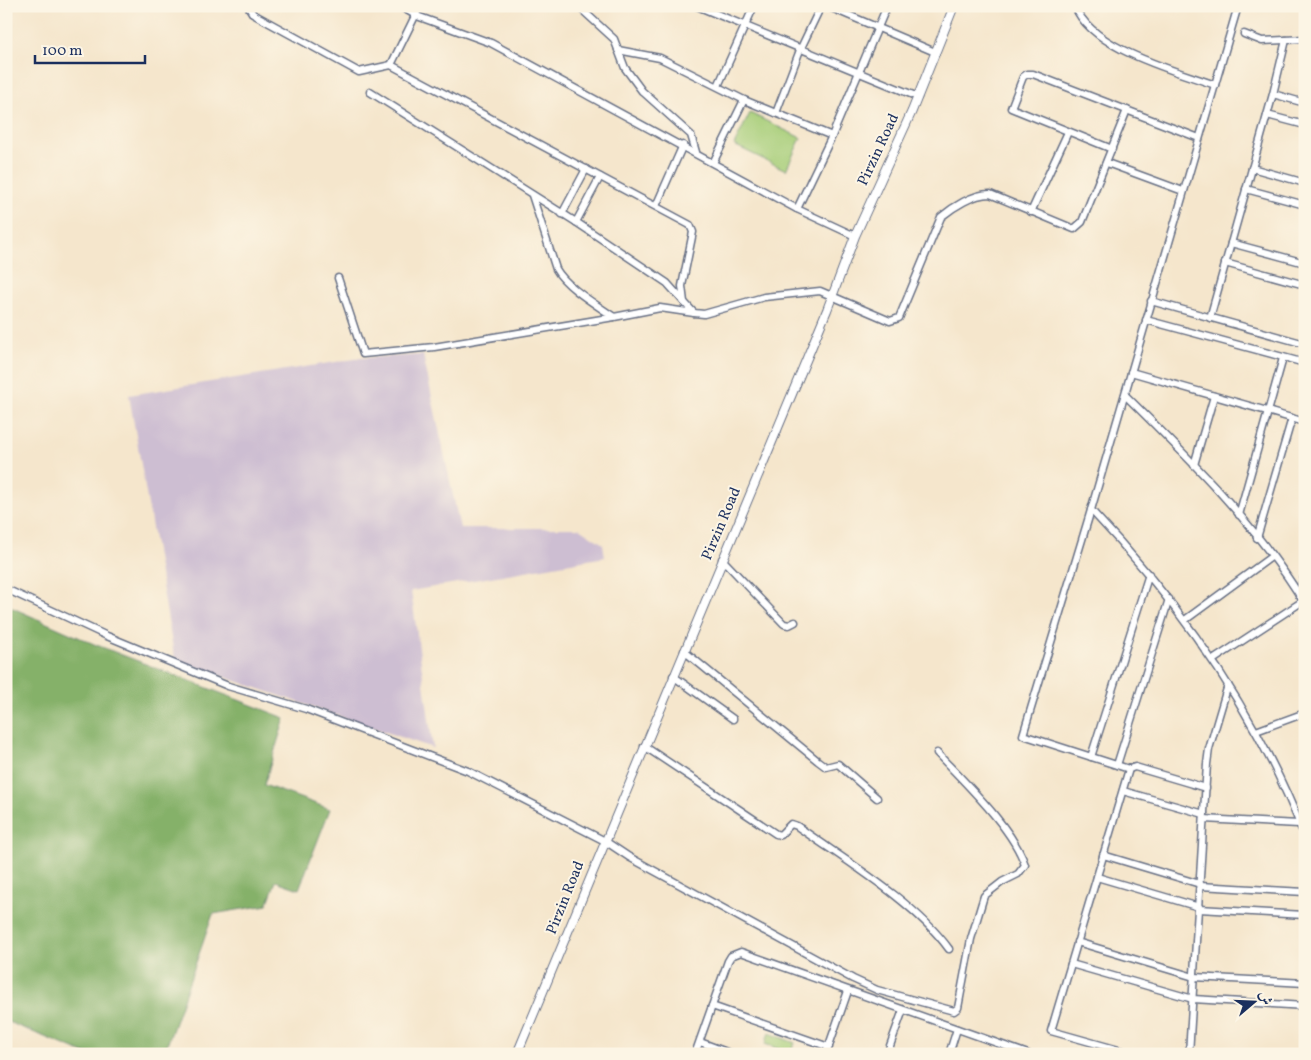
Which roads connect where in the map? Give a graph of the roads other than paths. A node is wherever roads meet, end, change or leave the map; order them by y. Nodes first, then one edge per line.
1 (248, 6) edge
2 (400, 6) edge
3 (420, 6) edge
4 (578, 6) edge
5 (697, 6) edge
6 (754, 6) edge
7 (821, 6) edge
8 (828, 6) edge
9 (887, 6) edge
10 (954, 6) edge
11 (1075, 6) edge
12 (1238, 6) edge
13 (417, 16) junction
14 (745, 26) junction
15 (878, 28) junction
16 (1244, 34) dead end
17 (1305, 39) edge
18 (1286, 40) junction
19 (1296, 40) junction
20 (1305, 44) edge
21 (618, 50) junction
22 (800, 50) junction
23 (935, 52) junction
24 (391, 65) junction
25 (859, 74) junction
26 (1215, 85) junction
27 (718, 86) junction
28 (370, 92) dead end
29 (1273, 94) junction
30 (918, 97) junction
31 (744, 100) junction
32 (1305, 103) edge
33 (1127, 110) junction
34 (776, 113) junction
35 (1268, 115) junction
36 (1305, 126) edge
37 (1068, 132) junction
38 (832, 136) junction
39 (1199, 138) junction
40 (683, 145) junction
41 (1112, 149) junction
42 (696, 152) junction
43 (713, 162) junction
44 (1107, 163) junction
45 (1252, 168) junction
46 (586, 169) junction
47 (600, 177) junction
48 (1305, 183) edge
49 (1246, 189) junction
50 (1183, 191) junction
51 (532, 195) junction
52 (1305, 205) edge
53 (656, 206) junction
54 (797, 208) junction
55 (1031, 212) junction
56 (562, 214) junction
57 (576, 222) junction
58 (855, 236) junction
59 (1231, 243) junction
60 (1226, 263) junction
61 (1305, 263) edge
62 (338, 278) dead end
63 (1305, 285) edge
64 (833, 296) junction
65 (1151, 301) junction
66 (684, 302) junction
67 (694, 313) junction
68 (614, 317) junction
69 (1210, 318) junction
70 (1146, 320) junction
71 (1305, 344) edge
72 (1283, 358) junction
73 (1305, 363) edge
74 (1131, 372) junction
75 (1125, 395) junction
76 (1214, 396) junction
77 (1268, 411) junction
78 (1292, 418) junction
79 (1305, 422) edge
80 (1194, 465) junction
81 (1091, 510) junction
82 (1239, 515) junction
83 (1258, 538) junction
84 (1272, 557) junction
85 (722, 559) junction
86 (1148, 574) junction
87 (1305, 574) edge
88 (6, 589) edge
89 (1169, 599) junction
90 (1302, 600) edge
91 (1185, 620) junction
92 (795, 622) dead end
93 (684, 651) junction
94 (1213, 660) junction
95 (673, 676) junction
96 (1228, 685) junction
97 (1305, 713) edge
98 (733, 719) dead end
99 (1256, 731) junction
100 (644, 746) junction
101 (937, 753) dead end
102 (1091, 757) junction
103 (1117, 765) junction
104 (1129, 769) junction
105 (1206, 788) junction
106 (1123, 791) junction
107 (877, 798) dead end
108 (1204, 816) junction
109 (1299, 824) junction
110 (1305, 837) edge
111 (605, 840) junction
112 (1103, 855) junction
113 (1097, 877) junction
114 (1200, 885) junction
115 (1305, 892) edge
116 (1199, 908) junction
117 (1305, 915) edge
118 (1077, 942) junction
119 (949, 948) dead end
120 (1071, 964) junction
121 (1194, 977) junction
122 (1305, 983) edge
123 (848, 991) junction
124 (1193, 999) junction
125 (712, 1006) junction
126 (1305, 1006) edge
127 (903, 1010) junction
128 (957, 1029) junction
129 (700, 1042) junction
130 (827, 1050) edge
131 (1010, 1051) edge
132 (517, 1054) edge
133 (696, 1054) edge
134 (732, 1054) edge
135 (887, 1054) edge
136 (949, 1054) edge
137 (1028, 1054) edge
138 (1133, 1054) edge
139 (1189, 1054) edge

1 - 24 street
2 - 13 street
3 - 13 street
4 - 21 street
5 - 14 street
6 - 14 street
7 - 22 street
8 - 15 street
9 - 15 street
10 - 23 street, Pirzin Road
11 - 26 street
12 - 26 street
13 - 24 street
13 - 40 street
14 - 22 street
14 - 27 street
15 - 23 street
15 - 25 street
16 - 18 street
17 - 19 street
18 - 19 street
18 - 29 street
19 - 20 street
21 - 27 street
21 - 42 street
22 - 25 street
22 - 34 street
23 - 30 street, Pirzin Road
24 - 46 street
25 - 30 street
25 - 38 street
26 - 39 street
27 - 31 street
28 - 51 street
29 - 32 street
29 - 35 street
30 - 58 street, Pirzin Road
31 - 34 street
31 - 43 street
33 - 37 street
33 - 39 street
33 - 41 street
34 - 38 street
35 - 36 street
35 - 45 street
37 - 41 street
37 - 55 street
38 - 54 street
39 - 50 street
40 - 42 street
40 - 53 street
41 - 44 street
42 - 43 street
43 - 54 street
44 - 50 street
44 - 55 street
45 - 48 street
45 - 49 street
46 - 47 street
46 - 56 street
47 - 53 street
47 - 57 street
49 - 52 street
49 - 59 street
50 - 65 street
51 - 56 street
51 - 68 street
53 - 66 street
54 - 58 street
55 - 64 street
56 - 57 street
57 - 66 street
58 - 64 street, Pirzin Road
59 - 60 street
59 - 61 street
60 - 63 street
60 - 69 street
62 - 68 street
64 - 67 street
64 - 85 street, Pirzin Road
65 - 69 street
65 - 70 street
66 - 67 street
67 - 68 street
69 - 71 street
70 - 72 street
70 - 74 street
72 - 73 street
72 - 77 street
74 - 75 street
74 - 76 street
75 - 80 street
75 - 81 street
76 - 77 street
76 - 80 street
77 - 78 street
77 - 82 street
78 - 79 street
78 - 83 street
80 - 82 street
81 - 86 street
81 - 102 street
82 - 83 street
83 - 84 street
84 - 90 street
84 - 91 street
85 - 92 street
85 - 93 street, Pirzin Road
86 - 89 street
86 - 102 street
87 - 90 street
88 - 111 street
89 - 91 street
89 - 103 street
90 - 94 street
91 - 94 street
93 - 95 street, Pirzin Road
93 - 107 street
94 - 96 street
95 - 98 street
95 - 100 street, Pirzin Road
96 - 99 street
96 - 105 street
97 - 99 street
99 - 109 street
100 - 111 street, Pirzin Road
100 - 119 street
101 - 111 street
102 - 103 street
103 - 104 street
104 - 105 street
104 - 106 street
105 - 108 street
106 - 108 street
106 - 112 street
108 - 109 street
108 - 114 street
109 - 110 street
111 - 132 street, Pirzin Road
112 - 113 street
112 - 114 street
113 - 116 street
113 - 118 street
114 - 115 street
114 - 116 street
116 - 117 street
116 - 121 street
118 - 120 street
118 - 121 street
120 - 124 street
120 - 138 street
121 - 122 street
121 - 124 street
123 - 125 street
123 - 127 street
123 - 130 street
124 - 126 street
124 - 139 street
125 - 129 street
125 - 130 street
127 - 128 street
127 - 135 street
128 - 131 street
128 - 136 street
129 - 133 street
129 - 134 street
131 - 137 street

